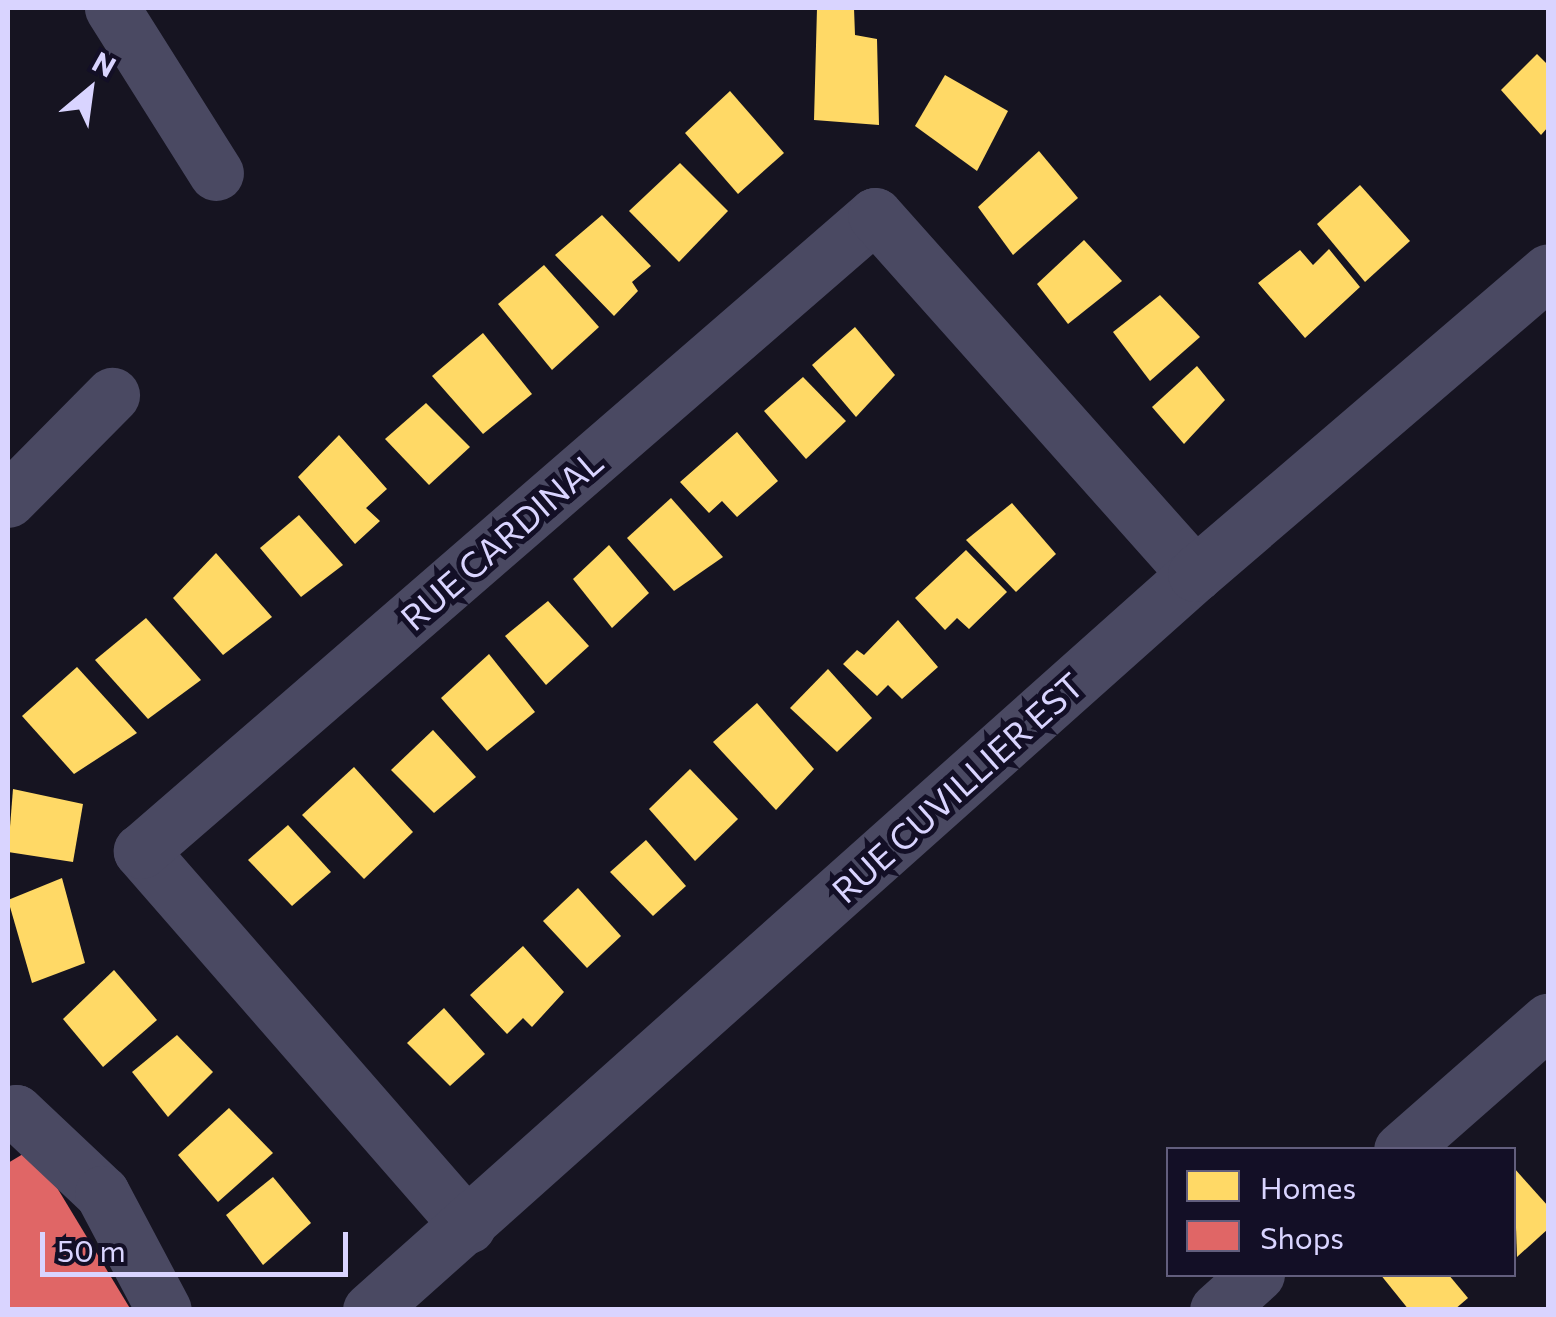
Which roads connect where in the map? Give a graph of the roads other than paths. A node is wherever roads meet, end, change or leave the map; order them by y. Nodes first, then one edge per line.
1 (112, 8) edge
2 (216, 174) dead end
3 (1548, 271) edge
4 (112, 395) dead end
5 (8, 500) edge
6 (1195, 574) junction
7 (1548, 1021) edge
8 (8, 1114) edge
9 (1404, 1147) edge
10 (468, 1226) junction
11 (1254, 1277) edge
12 (164, 1310) edge
13 (370, 1310) edge
14 (1217, 1310) edge

1 - 2 street
3 - 6 street, RUE CUVILLIER EST
4 - 5 street
6 - 10 street, RUE CUVILLIER EST
6 - 10 street, RUE CARDINAL
7 - 9 street
8 - 12 street
10 - 13 street, RUE CUVILLIER EST
11 - 14 street

